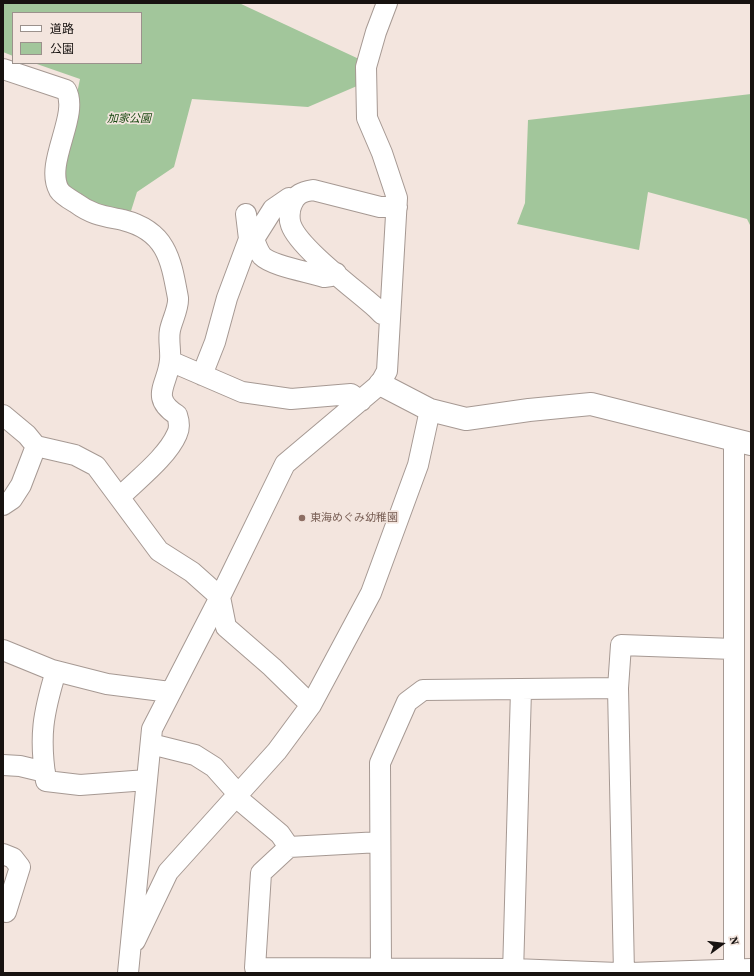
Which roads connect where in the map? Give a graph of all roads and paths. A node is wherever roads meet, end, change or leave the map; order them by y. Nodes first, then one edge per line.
1 (388, 3) edge
2 (3, 69) edge
3 (294, 199) junction
4 (397, 207) junction
5 (246, 214) dead end
6 (252, 239) junction
7 (336, 273) junction
8 (390, 316) junction
9 (170, 361) junction
10 (202, 375) junction
11 (380, 384) junction
12 (361, 401) junction
13 (430, 410) junction
14 (3, 415) edge
15 (743, 443) edge
16 (36, 446) junction
17 (120, 497) junction
18 (3, 505) edge
19 (220, 597) junction
20 (734, 649) junction
21 (3, 650) edge
22 (56, 671) junction
23 (618, 688) junction
24 (521, 690) junction
25 (170, 692) junction
26 (311, 705) junction
27 (151, 744) junction
28 (3, 765) edge
29 (45, 772) junction
30 (147, 780) junction
31 (237, 796) junction
32 (380, 842) junction
33 (289, 847) junction
34 (3, 854) edge
35 (4, 915) edge
36 (128, 964) edge
37 (381, 969) junction
38 (743, 969) edge
39 (254, 970) edge
40 (513, 971) edge
41 (618, 973) edge
42 (624, 973) edge
43 (630, 973) edge

1 - 4 street
2 - 9 street
3 - 4 street
3 - 6 street
3 - 7 street
4 - 8 street
5 - 6 street
6 - 7 street
6 - 10 street
7 - 8 street
8 - 11 street
9 - 10 street
9 - 17 street
10 - 12 street
11 - 12 street
11 - 13 street
12 - 19 street
13 - 15 street
13 - 26 street
14 - 16 street
15 - 20 street
16 - 17 street
16 - 18 street
17 - 19 street
19 - 25 street
19 - 26 street
20 - 23 street
20 - 38 street
21 - 22 street
22 - 25 street
22 - 29 street
23 - 24 street
23 - 42 street
24 - 32 street
24 - 40 street
25 - 27 street
26 - 31 street
27 - 30 street
27 - 31 street
28 - 29 street
29 - 30 street
30 - 36 street
31 - 33 street
31 - 36 street
32 - 33 street
32 - 37 street
33 - 39 street
34 - 35 street
37 - 39 street
37 - 40 street
38 - 43 street
40 - 41 street

